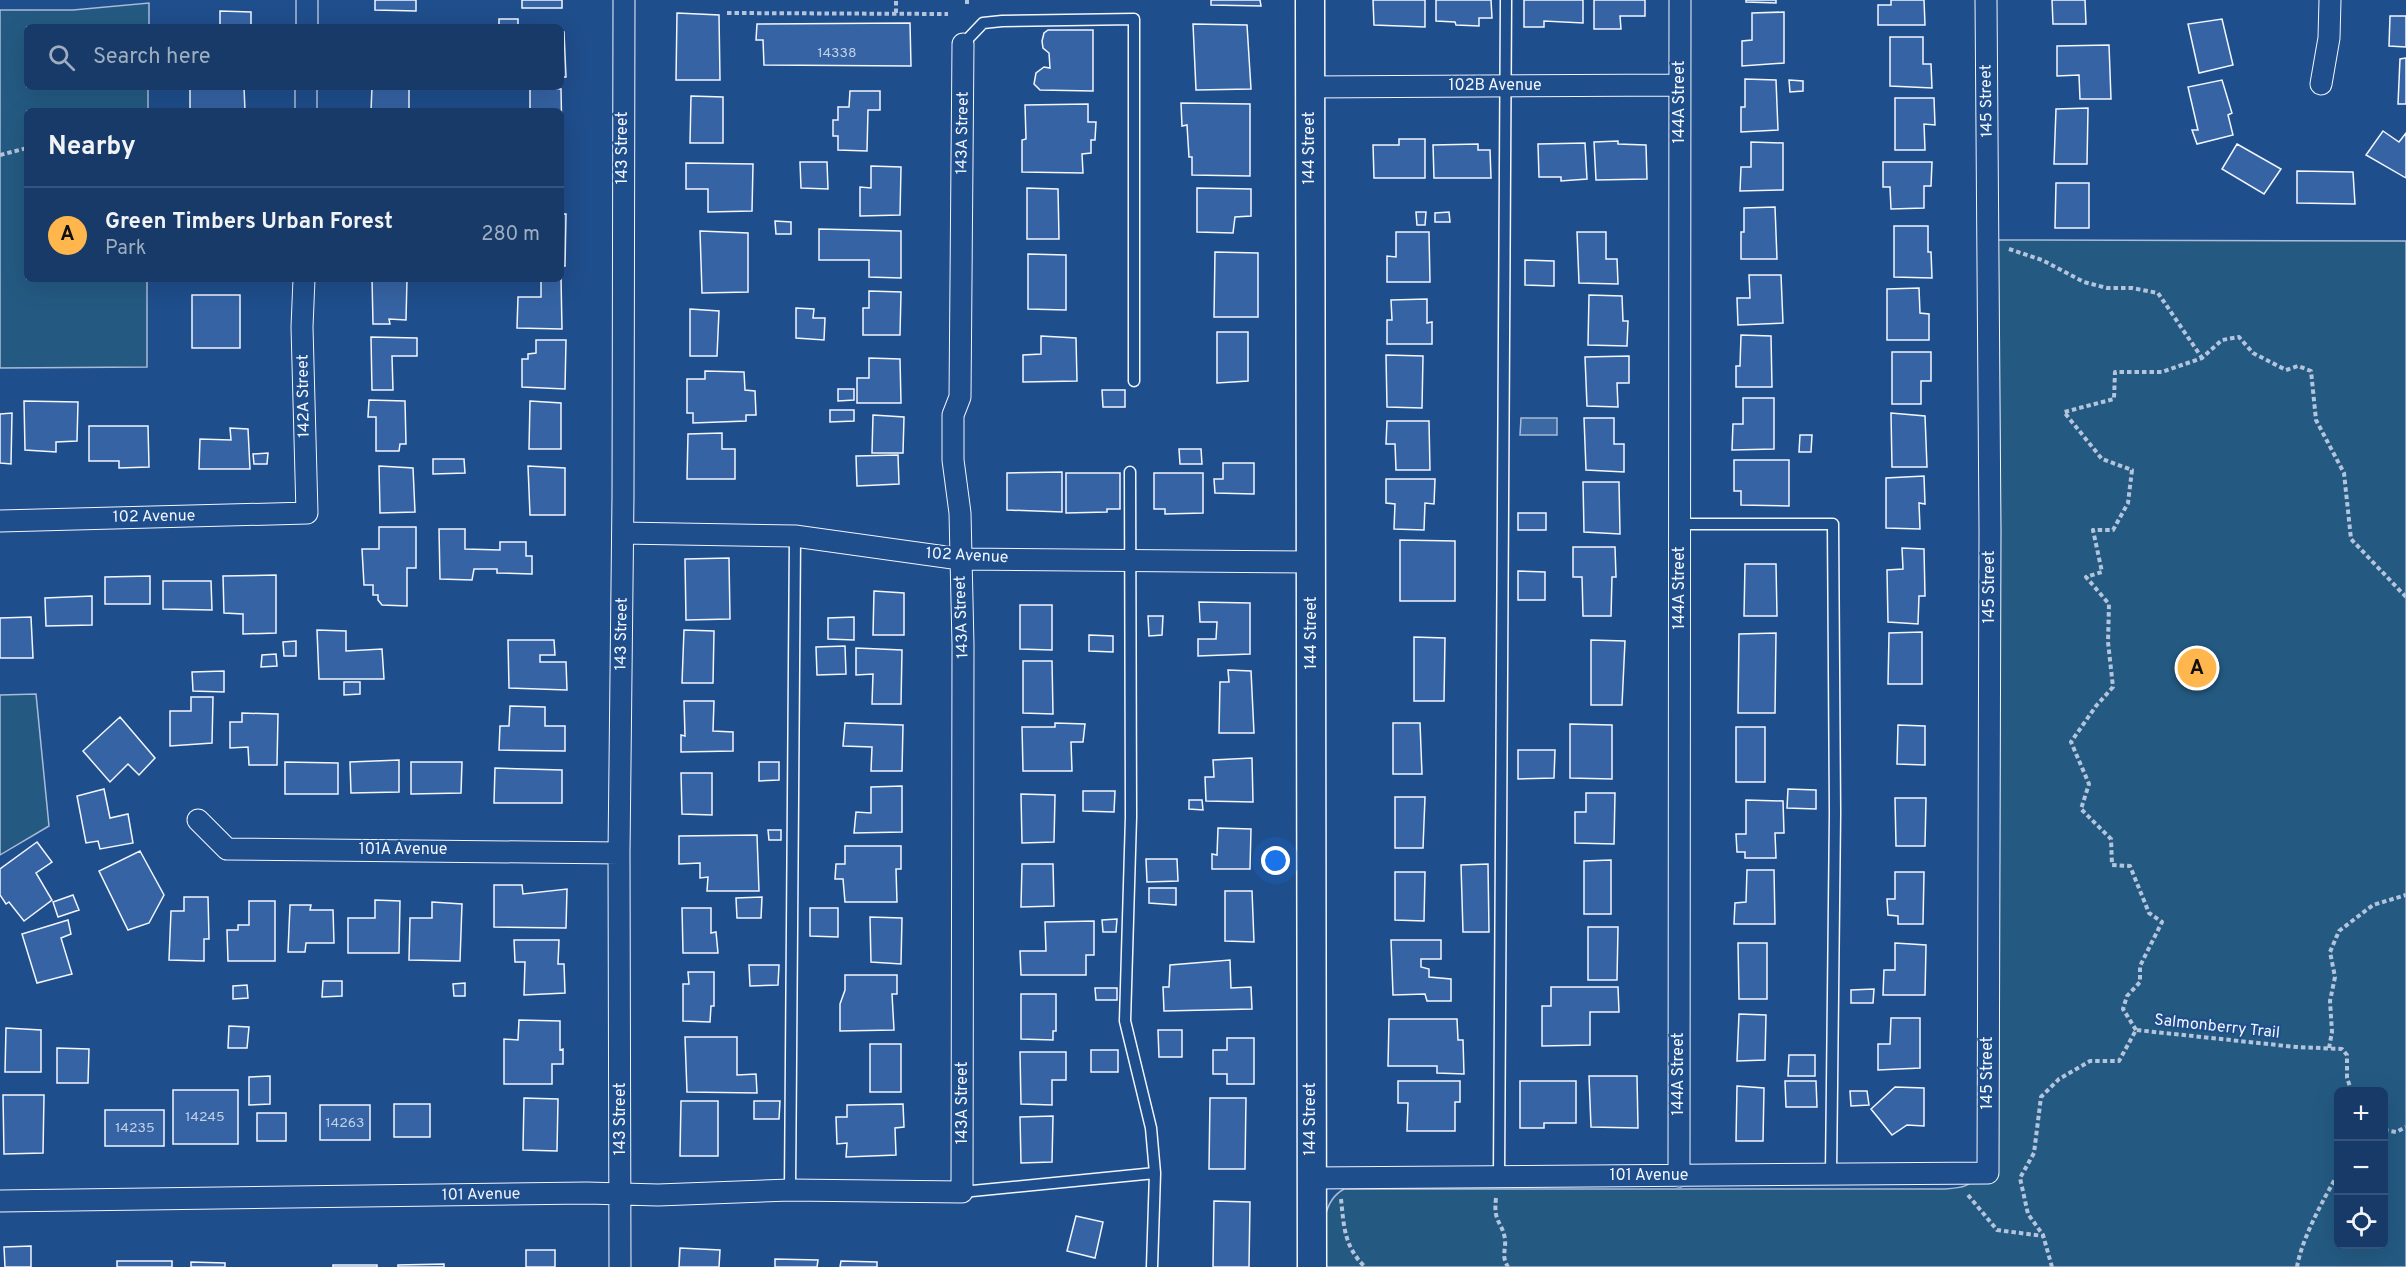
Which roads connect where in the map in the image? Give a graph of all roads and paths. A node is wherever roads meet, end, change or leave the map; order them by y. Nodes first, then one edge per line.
1 (307, 0) edge
2 (624, 0) edge
3 (1310, 0) edge
4 (1506, 0) edge
5 (1680, 0) edge
6 (1986, 0) edge
7 (2330, 0) edge
8 (896, 1) edge
9 (727, 13) dead end
10 (896, 14) junction
11 (948, 15) dead end
12 (307, 24) edge
13 (963, 44) joint
14 (2321, 84) dead end
15 (1680, 85) junction
16 (1506, 86) junction
17 (1310, 87) junction
18 (306, 90) edge
19 (306, 108) edge
20 (24, 149) edge
21 (0, 155) edge
22 (1989, 242) junction
23 (304, 282) edge
24 (2202, 358) junction
25 (1134, 381) dead end
26 (1130, 472) dead end
27 (307, 513) joint
28 (0, 521) edge
29 (1680, 524) junction
30 (623, 533) junction
31 (795, 536) junction
32 (960, 559) junction
33 (1131, 560) junction
34 (1312, 562) junction
35 (2406, 597) edge
36 (198, 820) dead end
37 (619, 853) junction
38 (2406, 895) edge
39 (2136, 1030) junction
40 (2329, 1048) junction
41 (2350, 1087) edge
42 (2406, 1127) edge
43 (2388, 1131) edge
44 (1155, 1173) junction
45 (1946, 1173) junction
46 (1988, 1173) joint
47 (1831, 1175) junction
48 (1679, 1176) junction
49 (1499, 1177) junction
50 (1311, 1178) junction
51 (2334, 1181) edge
52 (1340, 1188) dead end
53 (790, 1190) junction
54 (962, 1192) junction
55 (621, 1195) junction
56 (0, 1201) edge
57 (2043, 1236) junction
58 (620, 1267) edge
59 (1152, 1267) edge
60 (1312, 1267) edge
61 (1365, 1267) edge
62 (1508, 1267) edge
63 (2052, 1267) edge
64 (2297, 1267) edge

1 - 12 street
2 - 30 street, 143 Street
3 - 17 main road, 144 Street
4 - 16 lane
5 - 15 street, 144A Street
6 - 22 street, 145 Street
7 - 14 street
8 - 10 path
9 - 10 path
10 - 11 path
13 - 25 lane
13 - 32 street, 143A Street
15 - 16 street, 102B Avenue
15 - 29 street, 144A Street
16 - 17 street, 102B Avenue
16 - 49 lane
17 - 34 main road, 144 Street
18 - 19 street
20 - 21 path
22 - 24 path
22 - 46 street, 145 Street
23 - 27 street, 142A Street
24 - 35 path
24 - 39 path
26 - 33 lane
27 - 28 street, 102 Avenue
29 - 47 lane
29 - 48 street, 144A Street
30 - 31 street, 102 Avenue
30 - 37 street, 143 Street
31 - 32 street, 102 Avenue
31 - 53 lane
32 - 33 street, 102 Avenue
32 - 54 street, 143A Street
33 - 34 street, 102 Avenue
33 - 44 lane
34 - 50 main road, 144 Street
36 - 37 street, 101A Avenue
37 - 55 street, 143 Street
38 - 40 path
39 - 40 path, Salmonberry Trail
39 - 57 path, Salmonberry Trail
40 - 41 path
42 - 43 path
44 - 54 lane
44 - 59 lane
45 - 46 street, 101 Avenue
45 - 47 street, 101 Avenue
45 - 57 path
47 - 48 street, 101 Avenue
48 - 49 street, 101 Avenue
49 - 50 street, 101 Avenue
49 - 62 path
50 - 60 main road, 144 Street
51 - 64 path
52 - 61 path
53 - 54 street, 101 Avenue
53 - 55 street, 101 Avenue
55 - 56 street, 101 Avenue
55 - 58 street, 143 Street
57 - 63 path, Salmonberry Trail

